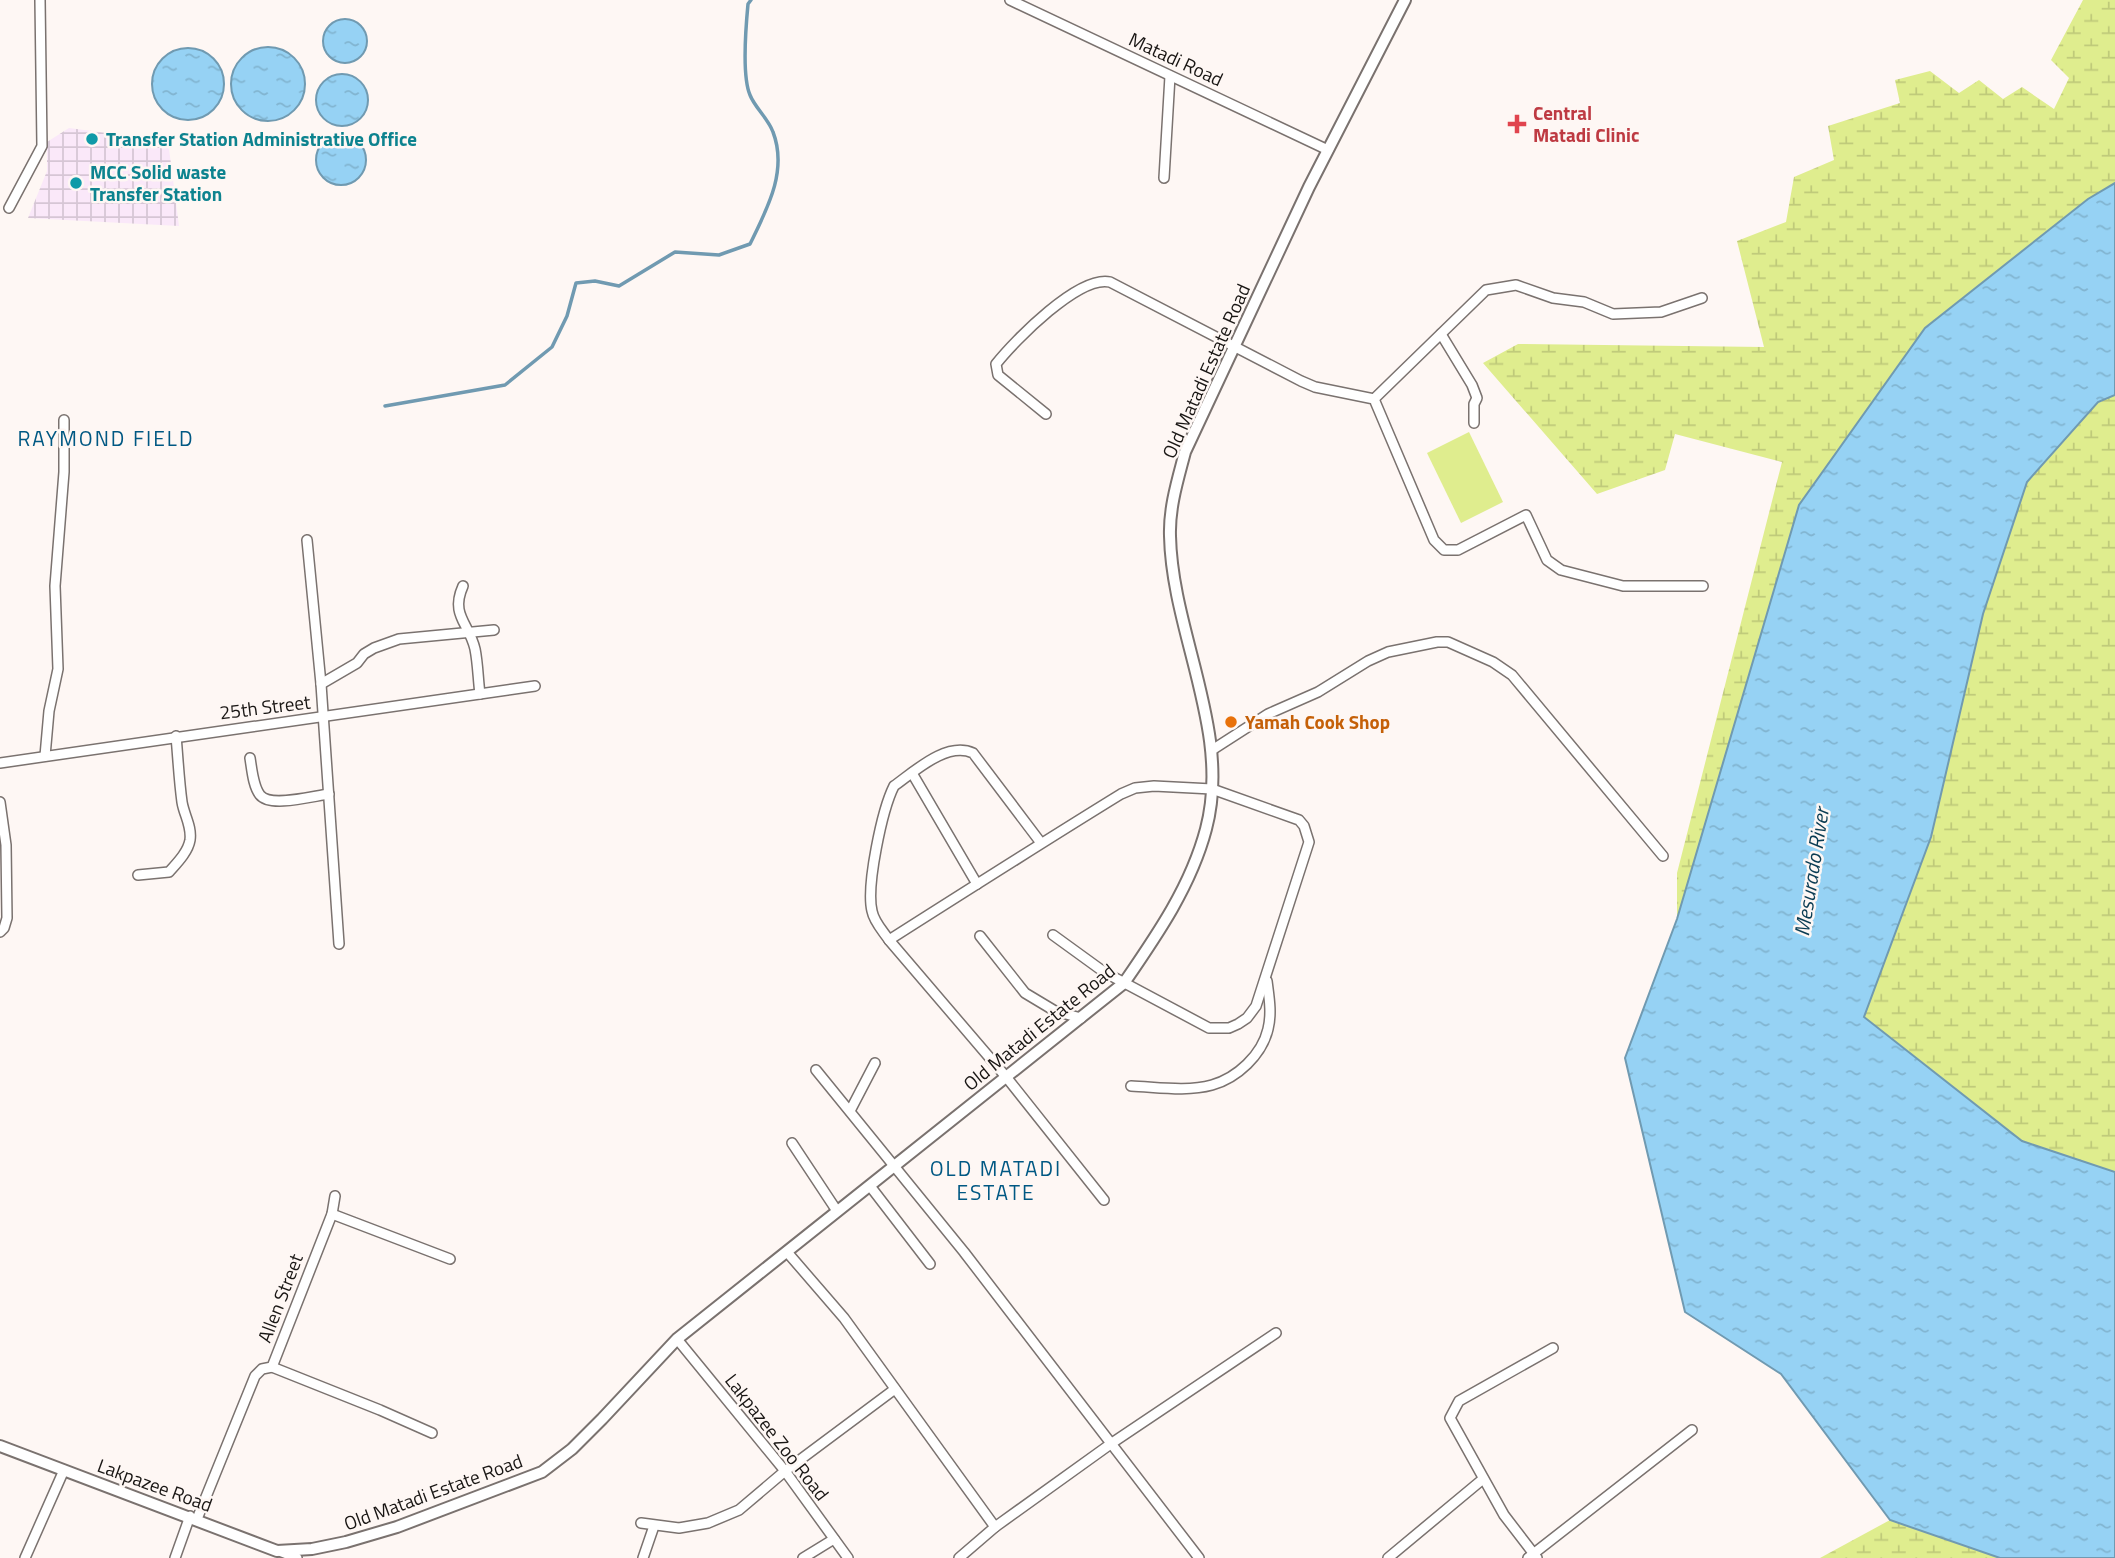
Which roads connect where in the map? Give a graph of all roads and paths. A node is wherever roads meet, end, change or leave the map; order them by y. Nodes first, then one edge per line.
1 (40, 0) edge
2 (1010, 0) edge
3 (1405, 0) edge
4 (1170, 76) junction
5 (1328, 150) junction
6 (1164, 178) dead end
7 (9, 208) dead end
8 (1702, 298) dead end
9 (1441, 334) junction
10 (1235, 345) junction
11 (1374, 400) junction
12 (1046, 414) dead end
13 (64, 420) dead end
14 (1474, 423) dead end
15 (307, 540) dead end
16 (463, 586) dead end
17 (1703, 586) dead end
18 (494, 630) dead end
19 (467, 632) junction
20 (321, 684) junction
21 (535, 686) dead end
22 (480, 694) junction
23 (322, 718) junction
24 (176, 736) junction
25 (1212, 750) junction
26 (45, 756) junction
27 (250, 758) dead end
28 (0, 763) edge
29 (912, 773) junction
30 (1212, 789) junction
31 (329, 794) junction
32 (0, 802) edge
33 (1041, 844) junction
34 (1663, 856) dead end
35 (138, 875) dead end
36 (977, 884) junction
37 (0, 932) edge
38 (1053, 935) dead end
39 (980, 936) dead end
40 (889, 940) junction
41 (339, 944) dead end
42 (1266, 978) junction
43 (1124, 983) junction
44 (1081, 1018) junction
45 (875, 1063) dead end
46 (816, 1070) dead end
47 (1007, 1078) junction
48 (1131, 1086) dead end
49 (850, 1111) junction
50 (792, 1143) dead end
51 (894, 1164) junction
52 (870, 1186) junction
53 (335, 1196) dead end
54 (1104, 1200) dead end
55 (837, 1211) junction
56 (332, 1214) junction
57 (787, 1252) junction
58 (450, 1259) dead end
59 (930, 1264) dead end
60 (1276, 1333) dead end
61 (677, 1339) junction
62 (1553, 1348) dead end
63 (272, 1367) junction
64 (895, 1389) junction
65 (1692, 1430) dead end
66 (432, 1433) dead end
67 (1112, 1443) junction
68 (0, 1446) edge
69 (64, 1470) junction
70 (785, 1471) junction
71 (1483, 1479) junction
72 (194, 1518) junction
73 (641, 1523) dead end
74 (654, 1526) junction
75 (996, 1527) junction
76 (834, 1539) junction
77 (278, 1550) junction
78 (1532, 1557) edge
79 (25, 1558) edge
80 (175, 1558) edge
81 (298, 1558) edge
82 (643, 1558) edge
83 (803, 1558) edge
84 (848, 1558) edge
85 (959, 1558) edge
86 (1199, 1558) edge
87 (1388, 1558) edge

1 - 7 street
2 - 4 street, Matadi Road
3 - 5 street, Old Matadi Estate Road
4 - 5 street, Matadi Road
4 - 6 street
5 - 10 street, Old Matadi Estate Road
8 - 9 street
9 - 11 street
9 - 14 street
10 - 11 street
10 - 12 street
10 - 25 street, Old Matadi Estate Road
11 - 17 street
13 - 26 street
15 - 20 street
16 - 19 street
18 - 19 street
19 - 20 street
19 - 22 street
20 - 23 street
21 - 22 street, 25th Street
22 - 23 street, 25th Street
23 - 24 street, 25th Street
23 - 31 street
24 - 26 street, 25th Street
24 - 35 street
25 - 30 street, Old Matadi Estate Road
25 - 34 street
26 - 28 street, 25th Street
27 - 31 street
29 - 33 street
29 - 36 street
29 - 40 street
30 - 33 street
30 - 42 street
30 - 43 street, Old Matadi Estate Road
31 - 41 street
32 - 37 street
33 - 36 street
36 - 40 street
38 - 43 street
39 - 44 street
40 - 47 street
42 - 43 street
42 - 48 street
43 - 44 street, Old Matadi Estate Road
44 - 47 street, Old Matadi Estate Road
45 - 49 street
46 - 49 street
47 - 51 street, Old Matadi Estate Road
47 - 54 street
49 - 51 street
50 - 55 street
51 - 52 street, Old Matadi Estate Road
51 - 67 street
52 - 55 street, Old Matadi Estate Road
52 - 59 street
53 - 56 street, Allen Street
55 - 57 street, Old Matadi Estate Road
56 - 58 street
56 - 63 street, Allen Street
57 - 61 street, Old Matadi Estate Road
57 - 64 street
60 - 67 street
61 - 70 street, Lakpazee Zoo Road
61 - 77 street, Old Matadi Estate Road
62 - 71 street
63 - 66 street
63 - 72 street, Allen Street
64 - 70 street
64 - 75 street
65 - 78 street
67 - 75 street
67 - 86 street
68 - 69 street, Lakpazee Road
69 - 72 street, Lakpazee Road
69 - 79 street
70 - 74 street
70 - 76 street, Lakpazee Zoo Road
71 - 78 street
71 - 87 street
72 - 77 street, Lakpazee Road
72 - 80 street, Allen Street
73 - 74 street
74 - 82 street
75 - 85 street
76 - 83 street
76 - 84 street, Lakpazee Zoo Road
77 - 81 street, Lakpazee Road

